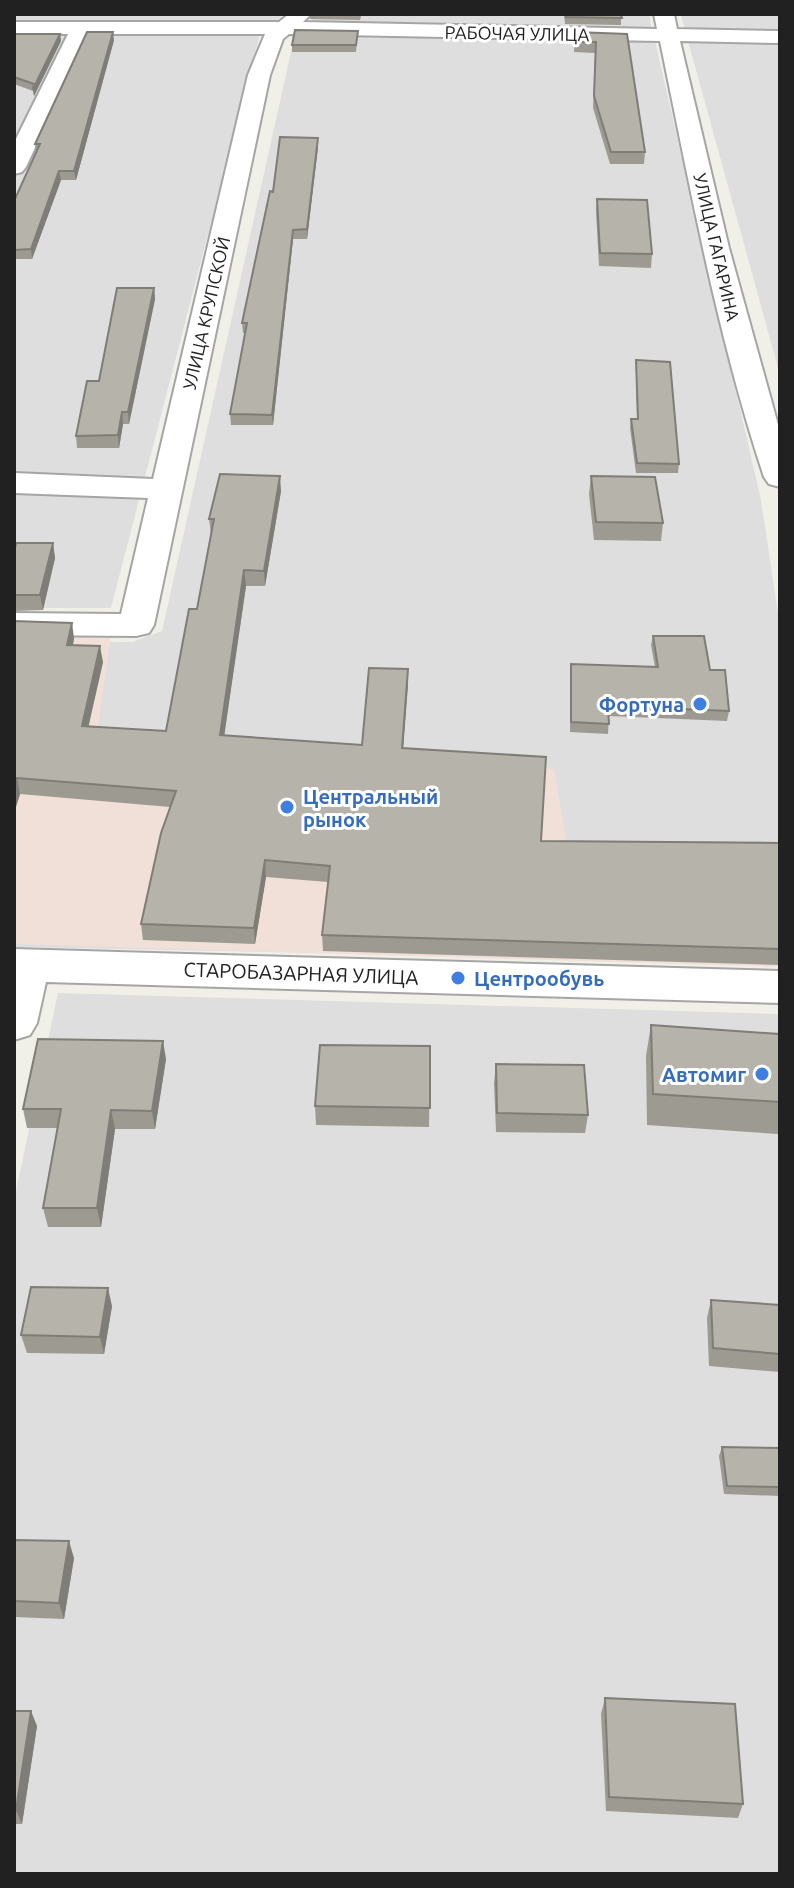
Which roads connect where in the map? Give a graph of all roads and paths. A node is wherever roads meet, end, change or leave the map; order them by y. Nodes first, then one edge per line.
1 (293, 21) edge
2 (667, 25) edge
3 (14, 28) edge
4 (81, 28) junction
5 (780, 37) edge
6 (14, 167) edge
7 (780, 477) edge
8 (14, 483) edge
9 (167, 489) junction
10 (14, 624) edge
11 (21, 965) edge
12 (780, 987) edge
13 (14, 1023) edge

1 - 2 street, РАБОЧАЯ УЛИЦА
1 - 4 street, РАБОЧАЯ УЛИЦА
1 - 9 street, УЛИЦА КРУПСКОЙ
2 - 5 street, РАБОЧАЯ УЛИЦА
2 - 7 street, УЛИЦА ГАГАРИНА
3 - 4 street, РАБОЧАЯ УЛИЦА
4 - 6 street
8 - 9 street
9 - 10 street, УЛИЦА КРУПСКОЙ
11 - 12 street, СТАРОБАЗАРНАЯ УЛИЦА
11 - 13 street

